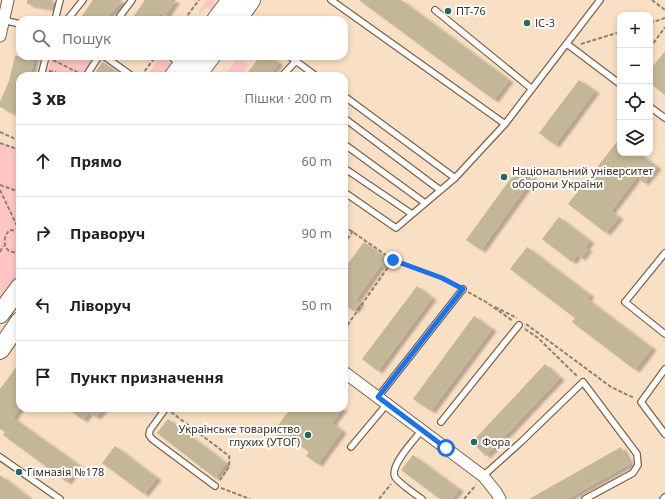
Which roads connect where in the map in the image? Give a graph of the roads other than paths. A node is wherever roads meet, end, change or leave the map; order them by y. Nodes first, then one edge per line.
1 (8, 0) edge
2 (60, 0) edge
3 (83, 0) edge
4 (132, 0) edge
5 (231, 0) edge
6 (251, 0) edge
7 (331, 0) edge
8 (600, 0) edge
9 (435, 10) dead end
10 (56, 16) edge
11 (70, 16) edge
12 (120, 16) edge
13 (219, 16) edge
14 (240, 16) edge
15 (2, 20) edge
16 (16, 23) edge
17 (0, 35) edge
18 (569, 46) junction
19 (48, 60) edge
20 (96, 60) edge
21 (110, 60) edge
22 (199, 60) edge
23 (296, 61) joint
24 (182, 66) edge
25 (43, 72) edge
26 (88, 72) edge
27 (126, 72) edge
28 (287, 72) edge
29 (311, 72) edge
30 (617, 82) edge
31 (532, 89) junction
32 (348, 99) edge
33 (653, 109) edge
34 (665, 118) edge
35 (348, 121) edge
36 (505, 124) junction
37 (348, 147) edge
38 (348, 171) edge
39 (455, 178) junction
40 (440, 190) junction
41 (348, 195) edge
42 (425, 203) junction
43 (412, 214) junction
44 (665, 253) edge
45 (463, 289) road end
46 (16, 292) edge
47 (0, 314) edge
48 (521, 324) road end
49 (16, 327) edge
50 (665, 334) edge
51 (0, 350) edge
52 (665, 369) edge
53 (348, 375) edge
54 (382, 401) junction
55 (163, 412) edge
56 (441, 422) dead end
57 (422, 430) junction
58 (665, 434) edge
59 (351, 447) dead end
60 (0, 457) edge
61 (483, 476) junction
62 (215, 486) road end
63 (60, 499) edge
64 (422, 499) edge
65 (500, 499) edge
66 (585, 499) edge

1 - 15 street
2 - 10 lane
3 - 11 lane
4 - 12 lane
5 - 13 main road
6 - 14 main road
7 - 36 lane
8 - 18 lane
9 - 31 lane
15 - 16 lane
15 - 17 street
18 - 30 lane
18 - 31 lane
19 - 25 lane
20 - 26 lane
21 - 27 lane
22 - 24 main road
23 - 28 lane
23 - 29 lane
31 - 36 lane
32 - 39 lane
33 - 34 lane
35 - 40 lane
36 - 39 lane
37 - 42 lane
38 - 43 lane
39 - 40 lane
40 - 42 lane
41 - 43 lane
42 - 43 lane
44 - 50 lane
45 - 54 lane
46 - 47 main road
48 - 56 lane
49 - 51 main road
52 - 58 lane
53 - 54 street
54 - 57 street
54 - 59 lane
55 - 62 lane
57 - 61 street
57 - 64 lane
60 - 63 lane
61 - 65 street
61 - 66 lane

